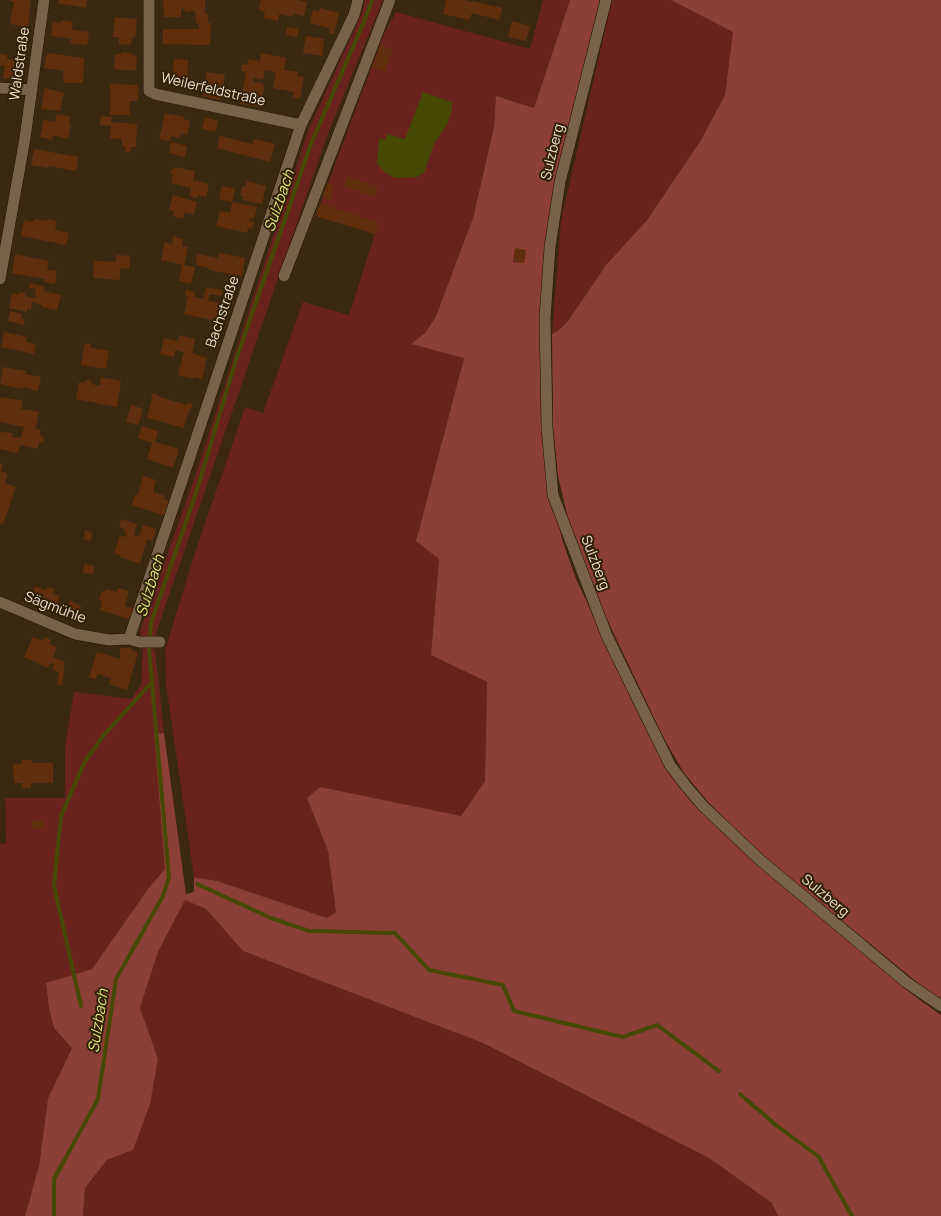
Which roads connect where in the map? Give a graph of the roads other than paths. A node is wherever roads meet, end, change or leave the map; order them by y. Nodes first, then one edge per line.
1 (44, 0) edge
2 (149, 0) edge
3 (358, 0) edge
4 (390, 0) edge
5 (606, 0) edge
6 (0, 88) edge
7 (32, 90) junction
8 (301, 126) junction
9 (284, 276) dead end
10 (0, 279) edge
11 (0, 602) edge
12 (134, 641) junction
13 (156, 643) dead end
14 (941, 1006) edge

1 - 7 street, Waldstraße
2 - 8 street, Weilerfeldstraße
3 - 8 street, Bachstraße
4 - 9 street
5 - 14 street, Sulzberg
6 - 7 street
7 - 10 street, Waldstraße
8 - 12 street, Bachstraße
11 - 12 street, Sägmühle
12 - 13 street, Sägmühle

